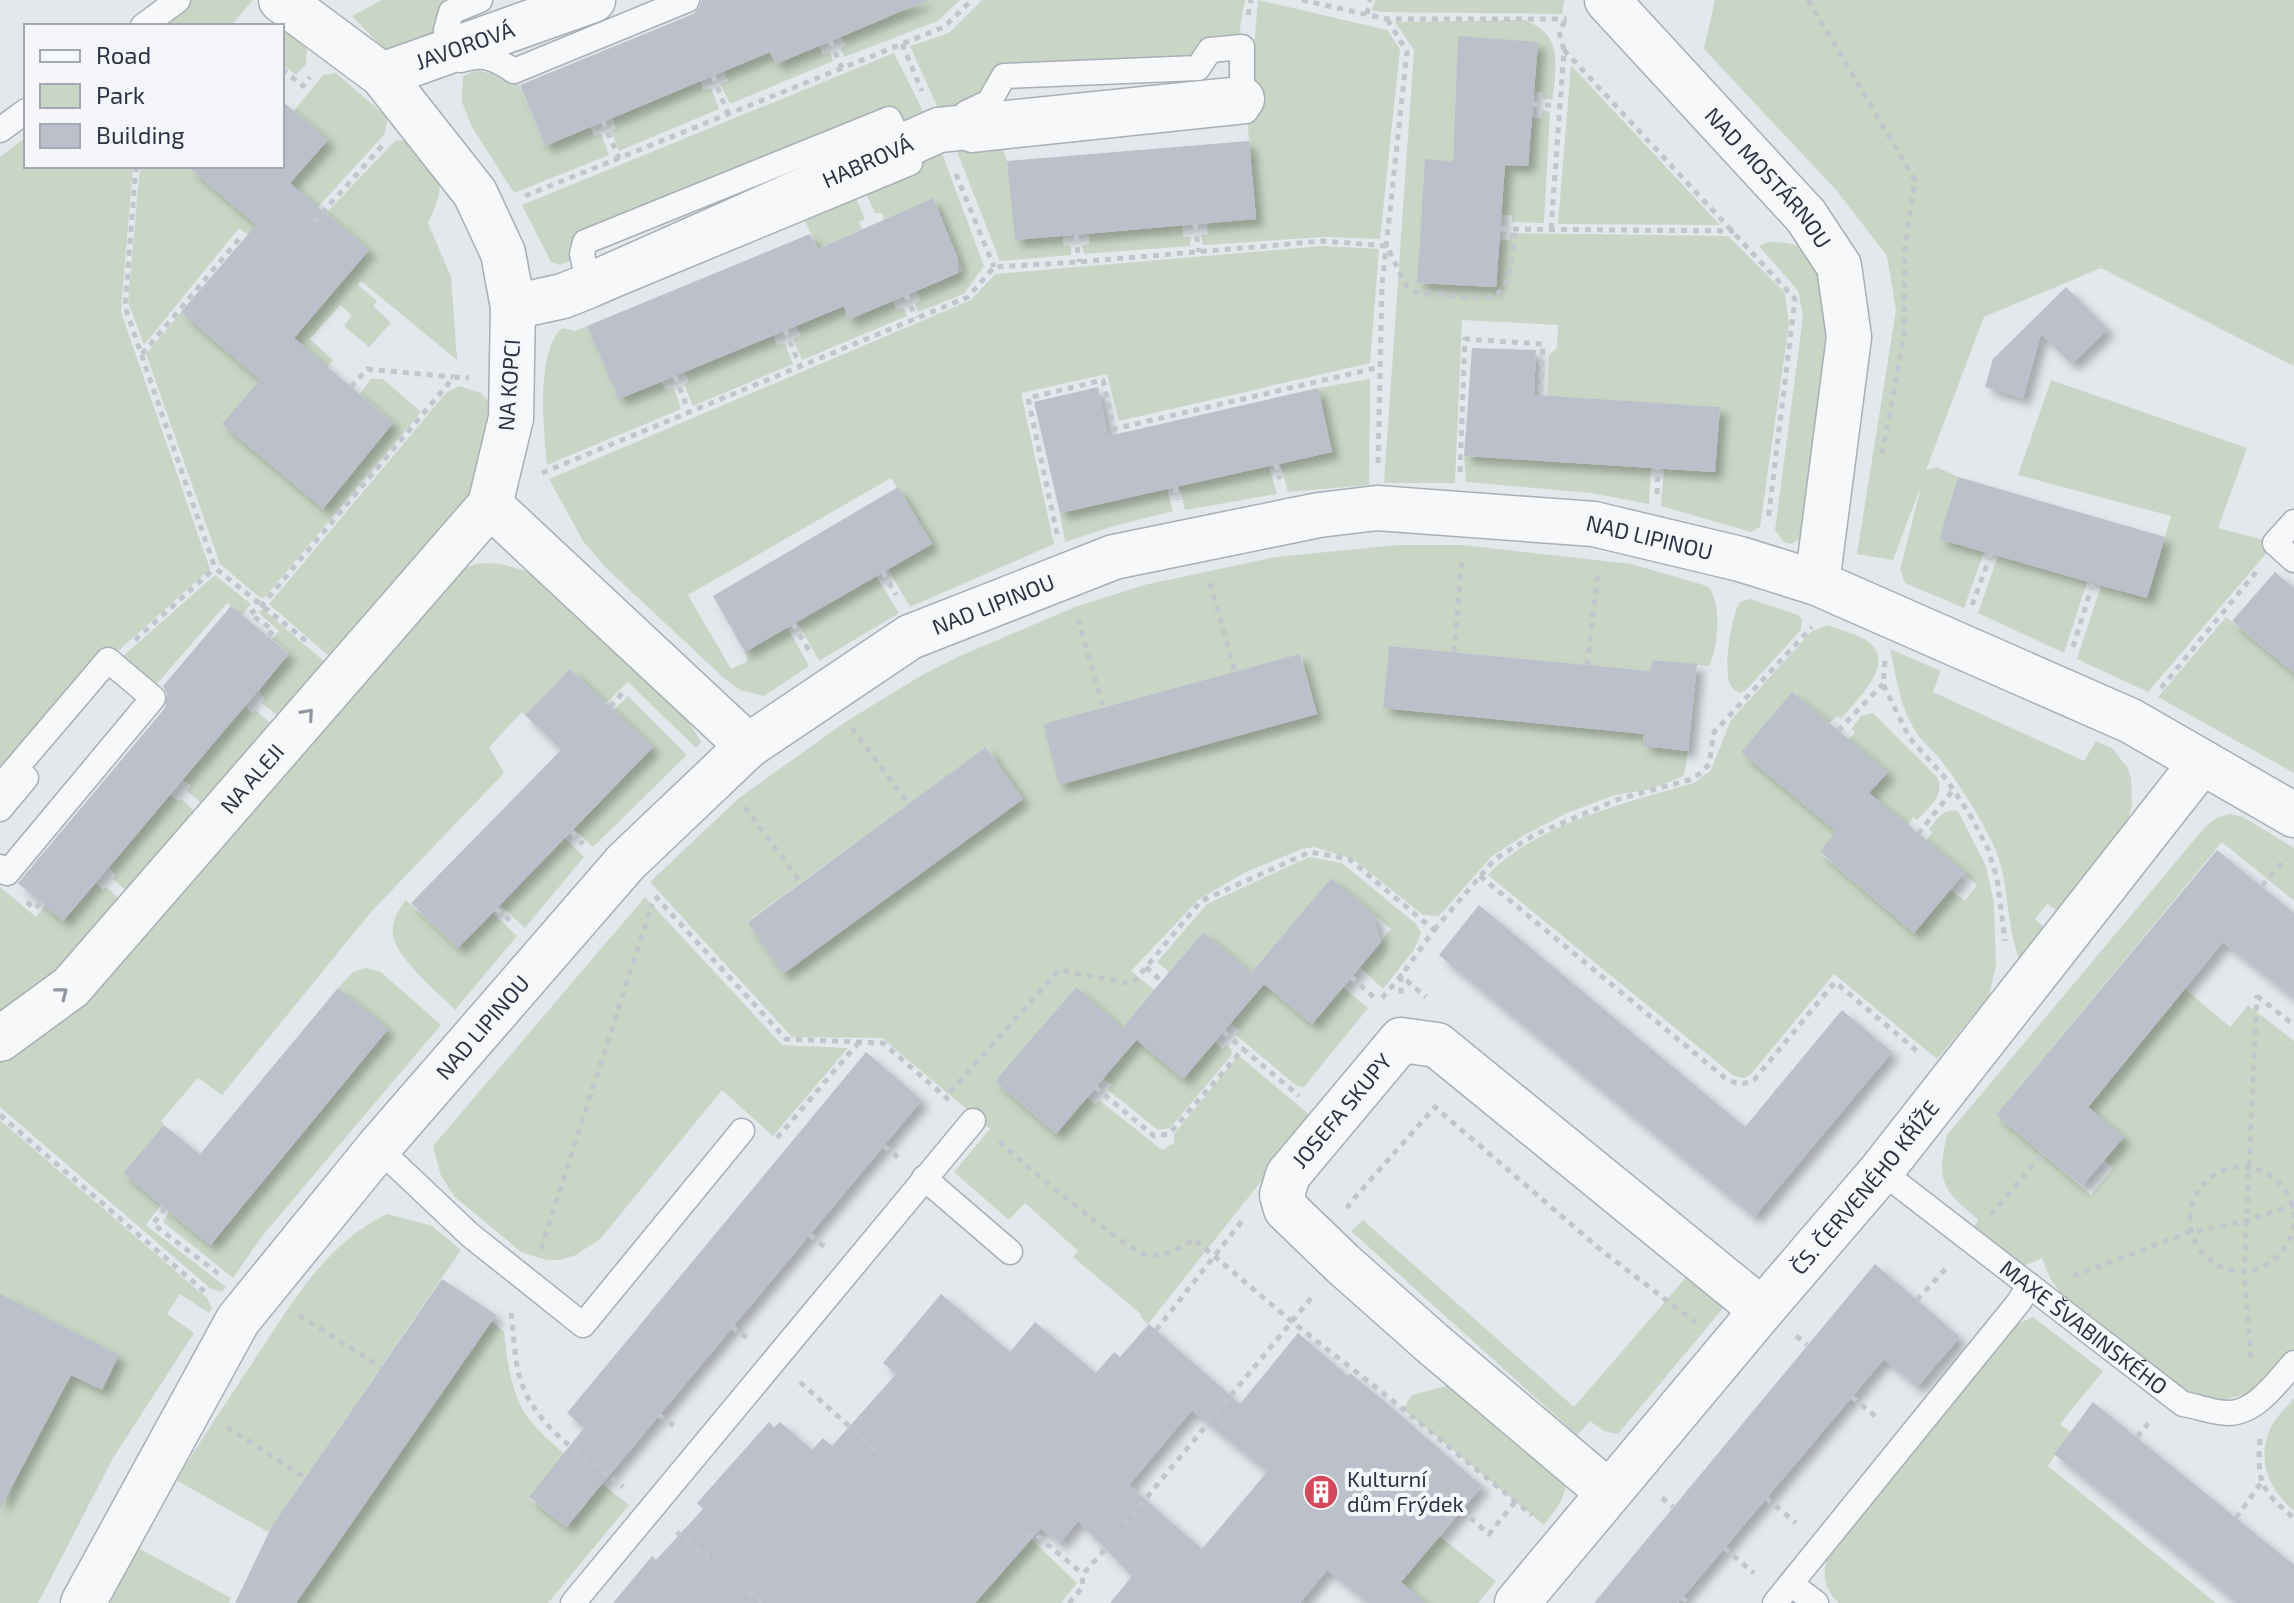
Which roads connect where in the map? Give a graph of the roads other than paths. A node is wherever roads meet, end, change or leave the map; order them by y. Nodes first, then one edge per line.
1 (178, 0) edge
2 (281, 0) edge
3 (480, 0) edge
4 (593, 0) edge
5 (687, 0) edge
6 (1588, 5) edge
7 (146, 24) edge
8 (456, 49) junction
9 (382, 75) junction
10 (1242, 99) dead end
11 (24, 112) edge
12 (0, 130) edge
13 (513, 307) junction
14 (490, 505) junction
15 (2294, 522) edge
16 (2286, 553) edge
17 (1818, 600) junction
18 (114, 667) junction
19 (748, 746) junction
20 (2202, 762) junction
21 (0, 787) edge
22 (0, 809) edge
23 (2294, 815) edge
24 (0, 867) edge
25 (0, 1039) edge
26 (973, 1121) road end
27 (742, 1131) road end
28 (378, 1148) junction
29 (1881, 1171) junction
30 (924, 1178) junction
31 (1010, 1252) dead end
32 (2029, 1285) junction
33 (1762, 1310) junction
34 (2294, 1363) edge
35 (1608, 1492) junction
36 (1791, 1584) junction
37 (83, 1603) edge
38 (573, 1603) edge
39 (1517, 1603) edge
40 (1775, 1603) edge
41 (1816, 1603) edge

1 - 7 lane
2 - 9 street, NA KOPCI
3 - 8 lane
4 - 8 street, JAVOROVÁ
5 - 8 lane
6 - 17 street, NAD MOSTÁRNOU
8 - 9 street, JAVOROVÁ
9 - 13 street, NA KOPCI
10 - 13 street, HABROVÁ
11 - 12 lane
13 - 14 street, NA KOPCI
14 - 19 street
25 -> 14 street, NA ALEJI
15 - 16 lane
17 - 19 street, NAD LIPINOU
17 - 20 street, NAD LIPINOU
18 - 21 lane
18 - 22 lane
18 - 24 lane
19 - 28 street, NAD LIPINOU
20 - 23 street, NAD LIPINOU
20 - 29 street, ČS. ČERVENÉHO KŘÍŽE
26 - 30 lane
27 - 28 lane
28 - 37 street, NAD LIPINOU
29 - 32 lane, MAXE ŠVABINSKÉHO
29 - 33 street, ČS. ČERVENÉHO KŘÍŽE
30 - 31 lane
30 - 38 lane
32 - 34 lane, MAXE ŠVABINSKÉHO
32 - 36 lane
33 - 35 street, ČS. ČERVENÉHO KŘÍŽE
33 - 35 street, JOSEFA SKUPY
35 - 39 street, ČS. ČERVENÉHO KŘÍŽE
36 - 40 lane
36 - 41 lane

